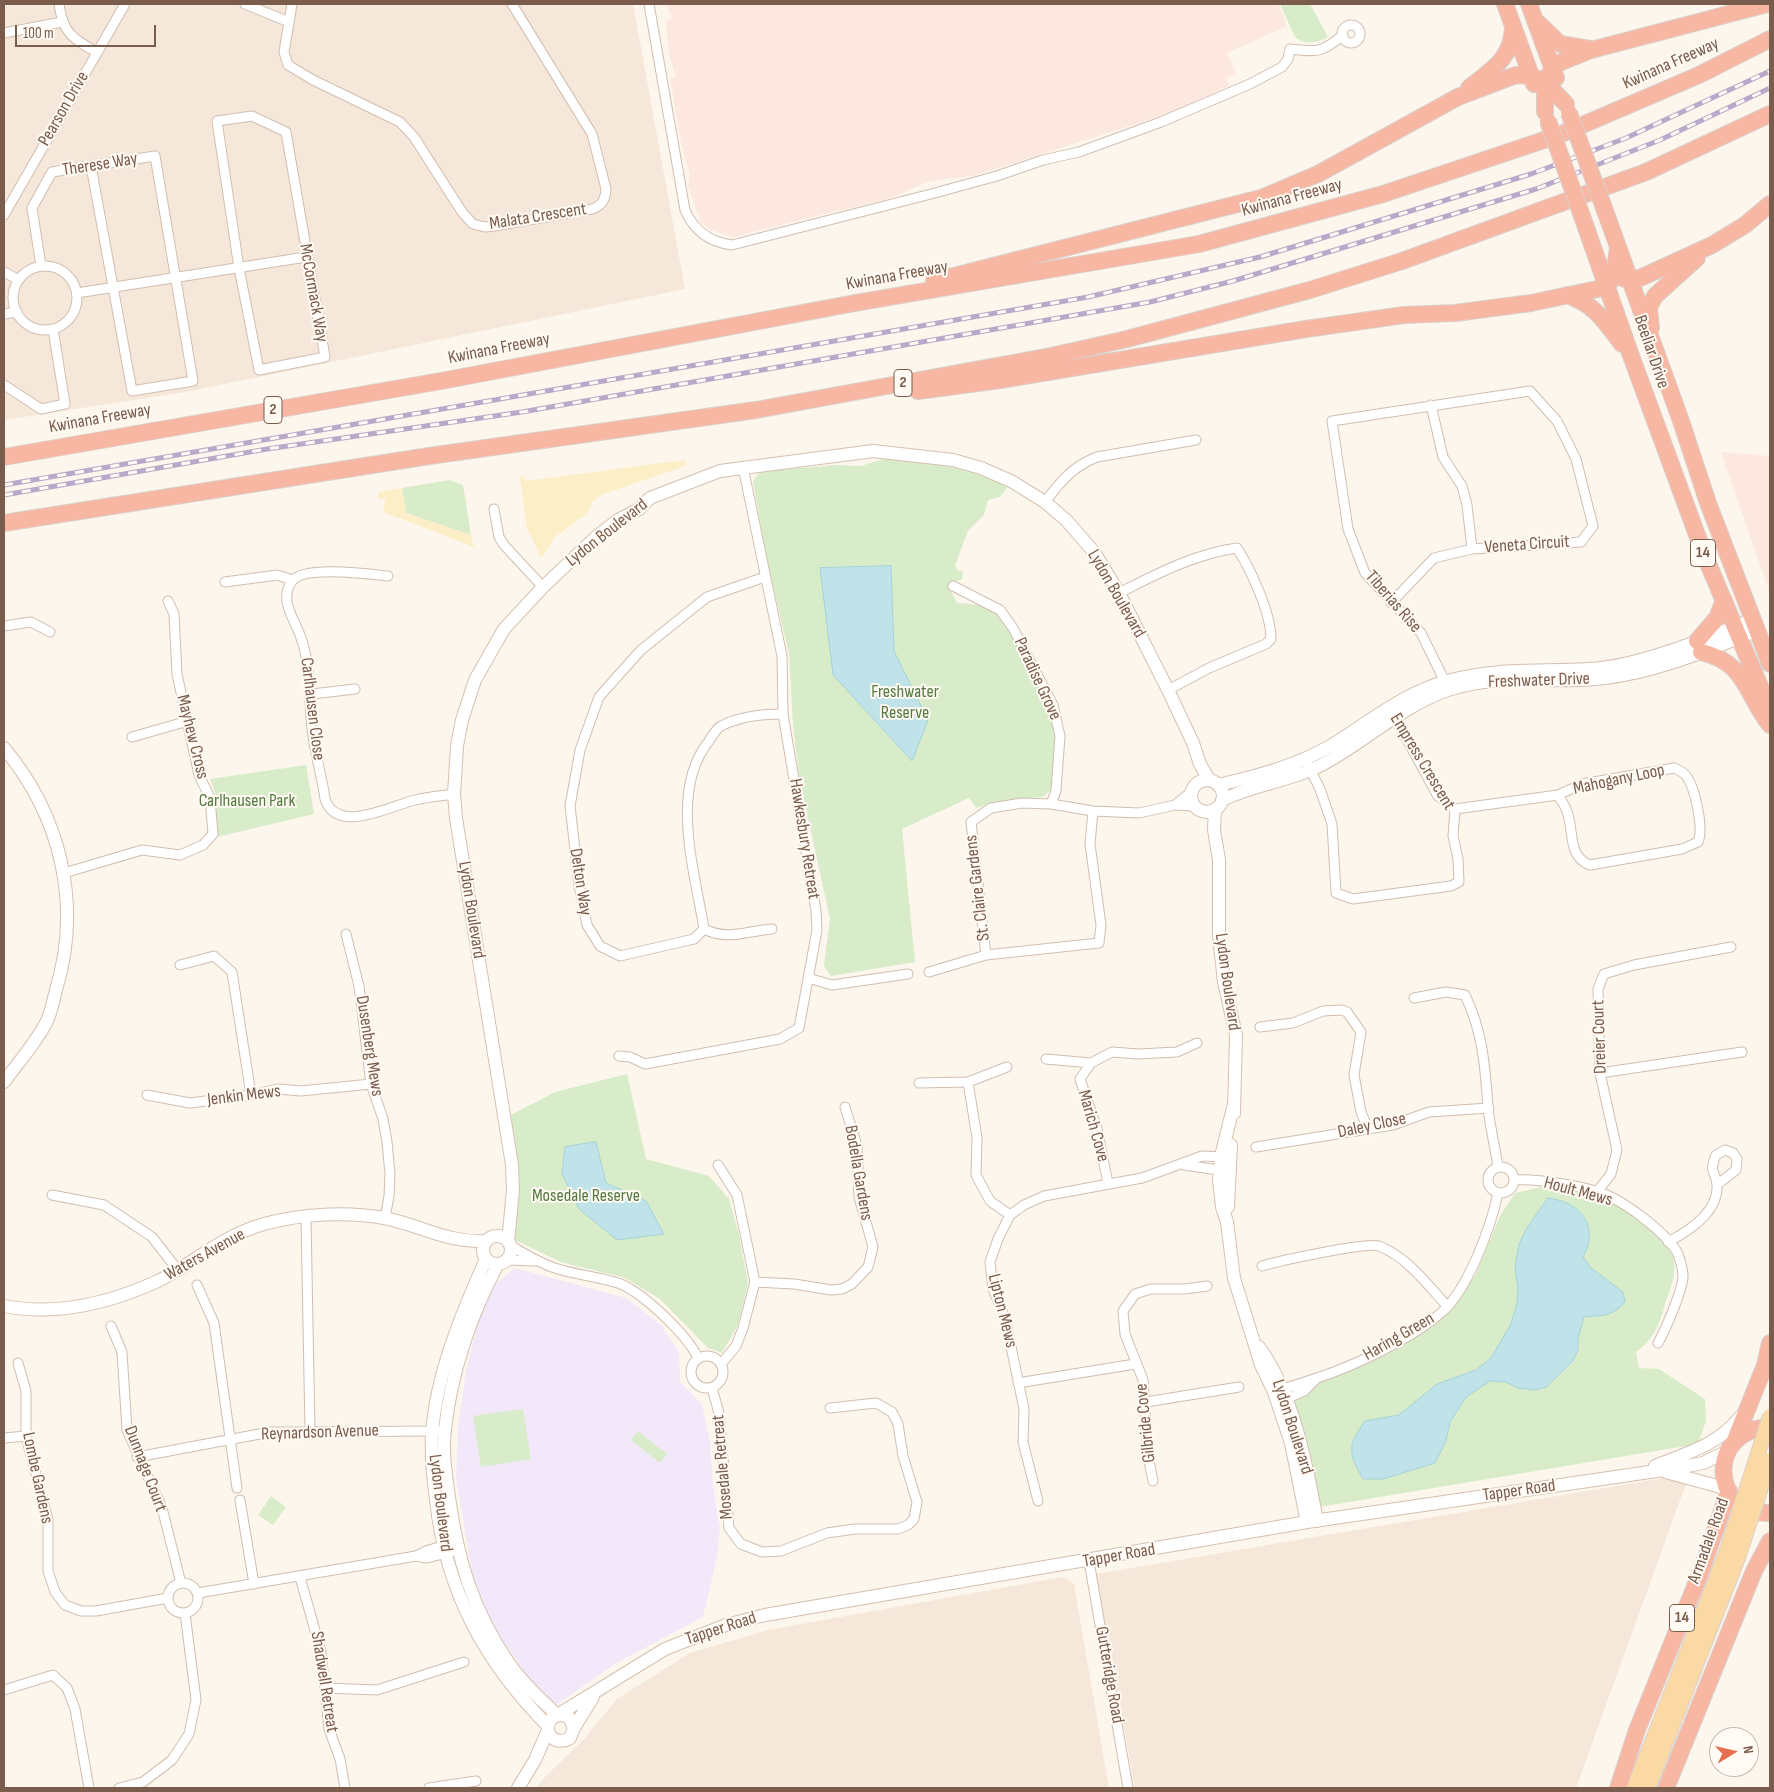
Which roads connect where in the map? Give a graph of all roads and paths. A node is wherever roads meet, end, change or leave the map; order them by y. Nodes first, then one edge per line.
1 (59, 4) edge
2 (125, 4) edge
3 (245, 4) edge
4 (292, 4) edge
5 (512, 4) edge
6 (649, 4) edge
7 (1505, 4) edge
8 (1529, 4) edge
9 (1766, 4) edge
10 (1535, 20) junction
11 (62, 22) junction
12 (289, 22) junction
13 (1513, 27) junction
14 (4, 33) edge
15 (1345, 38) dead end
16 (1770, 39) edge
17 (1591, 50) junction
18 (96, 52) junction
19 (1543, 76) junction
20 (1458, 97) junction
21 (1770, 114) edge
22 (91, 166) junction
23 (7, 199) edge
24 (1770, 204) edge
25 (4, 214) edge
26 (1712, 245) junction
27 (306, 257) junction
28 (41, 266) junction
29 (239, 268) junction
30 (4, 272) edge
31 (177, 278) junction
32 (18, 280) junction
33 (1616, 280) junction
34 (113, 288) junction
35 (77, 294) junction
36 (1568, 295) junction
37 (855, 304) junction
38 (16, 312) junction
39 (4, 314) edge
40 (53, 329) junction
41 (1653, 346) junction
42 (1630, 353) junction
43 (4, 385) edge
44 (855, 393) junction
45 (1431, 405) junction
46 (1332, 421) joint
47 (1196, 440) dead end
48 (4, 456) edge
49 (743, 467) junction
50 (1045, 502) junction
51 (494, 509) dead end
52 (4, 523) edge
53 (1472, 549) junction
54 (388, 576) dead end
55 (765, 577) junction
56 (293, 580) junction
57 (225, 582) dead end
58 (953, 586) dead end
59 (543, 587) junction
60 (1119, 593) junction
61 (168, 600) dead end
62 (1724, 600) junction
63 (1391, 603) junction
64 (4, 626) edge
65 (1754, 626) junction
66 (50, 632) dead end
67 (1737, 633) junction
68 (1699, 646) junction
69 (1770, 664) edge
70 (1447, 686) junction
71 (355, 689) dead end
72 (1168, 690) junction
73 (312, 694) junction
74 (1770, 710) edge
75 (1392, 712) junction
76 (783, 714) junction
77 (188, 721) junction
78 (1770, 725) edge
79 (132, 737) dead end
80 (4, 748) edge
81 (1200, 764) junction
82 (1308, 764) junction
83 (1214, 782) junction
84 (1193, 788) junction
85 (454, 794) junction
86 (1558, 795) junction
87 (1051, 804) junction
88 (1175, 805) junction
89 (1209, 806) junction
90 (1455, 809) junction
91 (1093, 811) junction
92 (64, 873) junction
93 (704, 928) junction
94 (772, 929) dead end
95 (346, 934) dead end
96 (1731, 947) dead end
97 (986, 956) junction
98 (180, 965) dead end
99 (929, 972) dead end
100 (908, 974) dead end
101 (808, 978) junction
102 (1414, 998) dead end
103 (1260, 1027) dead end
104 (1197, 1043) dead end
105 (1742, 1052) dead end
106 (620, 1056) dead end
107 (1046, 1059) dead end
108 (1091, 1063) junction
109 (1007, 1067) dead end
110 (1600, 1072) junction
111 (4, 1082) edge
112 (968, 1082) junction
113 (919, 1083) dead end
114 (371, 1084) junction
115 (147, 1095) dead end
116 (251, 1095) junction
117 (845, 1107) dead end
118 (1489, 1108) junction
119 (1368, 1129) junction
120 (1256, 1147) dead end
121 (1225, 1164) junction
122 (718, 1165) dead end
123 (1183, 1165) junction
124 (1498, 1167) junction
125 (1514, 1180) junction
126 (1108, 1183) junction
127 (1718, 1184) dead end
128 (1498, 1193) junction
129 (1596, 1193) junction
130 (52, 1195) dead end
131 (1010, 1215) junction
132 (510, 1216) junction
133 (306, 1218) junction
134 (385, 1218) junction
135 (1668, 1242) junction
136 (509, 1244) junction
137 (487, 1248) junction
138 (535, 1261) junction
139 (503, 1262) junction
140 (1262, 1266) dead end
141 (177, 1269) junction
142 (755, 1282) junction
143 (197, 1285) dead end
144 (1207, 1286) dead end
145 (4, 1306) edge
146 (1447, 1306) junction
147 (111, 1326) dead end
148 (1658, 1343) dead end
149 (1770, 1343) edge
150 (698, 1358) junction
151 (18, 1363) dead end
152 (721, 1364) junction
153 (1135, 1364) junction
154 (1018, 1383) junction
155 (1239, 1387) dead end
156 (712, 1388) junction
157 (1280, 1396) junction
158 (1146, 1402) junction
159 (830, 1408) dead end
160 (1746, 1411) junction
161 (1770, 1416) edge
162 (1770, 1427) edge
163 (310, 1431) junction
164 (438, 1431) junction
165 (26, 1436) junction
166 (4, 1438) edge
167 (229, 1440) junction
168 (1732, 1445) junction
169 (137, 1456) junction
170 (1770, 1460) edge
171 (1659, 1470) junction
172 (1642, 1472) junction
173 (1153, 1481) dead end
174 (237, 1488) dead end
175 (1728, 1490) junction
176 (240, 1500) dead end
177 (1038, 1501) dead end
178 (1770, 1513) edge
179 (1312, 1521) junction
180 (1770, 1541) edge
181 (450, 1548) junction
182 (1732, 1555) junction
183 (1089, 1561) junction
184 (300, 1577) junction
185 (181, 1583) junction
186 (254, 1584) junction
187 (198, 1593) junction
188 (168, 1598) junction
189 (185, 1613) junction
190 (464, 1662) dead end
191 (325, 1688) junction
192 (4, 1690) edge
193 (596, 1693) junction
194 (559, 1715) junction
195 (548, 1728) junction
196 (574, 1728) junction
197 (562, 1742) junction
198 (536, 1760) junction
199 (476, 1781) dead end
200 (89, 1788) edge
201 (119, 1788) edge
202 (345, 1788) edge
203 (429, 1788) edge
204 (518, 1788) edge
205 (1128, 1788) edge
206 (1618, 1788) edge
207 (1634, 1788) edge
208 (1648, 1788) edge
209 (1666, 1788) edge

1 - 11 street
2 - 18 street, Pearson Drive
3 - 12 street
4 - 12 street, Malata Crescent
5 - 12 street, Malata Crescent
6 - 15 street
7 - 13 highway, Beeliar Drive / 14
8 - 10 highway, Beeliar Drive / 14
9 - 17 highway
10 - 17 highway
10 - 19 highway, Beeliar Drive / 14
11 - 14 street
11 - 18 street
13 - 19 highway, Beeliar Drive / 14
13 - 20 highway
16 - 37 highway, Kwinana Freeway / 2
17 - 19 highway
18 - 23 street, Pearson Drive
19 - 20 highway
19 - 33 highway, Beeliar Drive / 14, bridge
19 - 33 highway, Beeliar Drive / 14, bridge
20 - 37 highway
21 - 44 highway, 2
22 - 28 street, Therese Way
22 - 31 street, Therese Way
22 - 34 street
23 - 25 street, Pearson Drive
24 - 26 highway
26 - 33 highway
26 - 41 highway
27 - 29 street
27 - 29 street, McCormack Way
27 - 29 street, McCormack Way
28 - 32 street
28 - 35 street
29 - 31 street
30 - 32 street
31 - 34 street
31 - 34 street
32 - 38 street
33 - 36 highway
33 - 41 highway, Beeliar Drive / 14
33 - 42 highway, Beeliar Drive / 14
34 - 35 street
35 - 40 street
36 - 42 highway
36 - 44 highway
37 - 48 highway, Kwinana Freeway / 2
38 - 39 street
38 - 40 street
40 - 43 street
41 - 65 highway, Beeliar Drive / 14
42 - 62 highway, Beeliar Drive / 14
44 - 52 highway, 2
45 - 46 street, Veneta Circuit
45 - 53 street
45 - 53 street, Veneta Circuit
46 - 63 street, Tiberias Rise
47 - 50 street
49 - 50 street, Lydon Boulevard
49 - 55 street, Hawkesbury Retreat
49 - 59 street, Lydon Boulevard
50 - 60 street, Lydon Boulevard
51 - 59 street
53 - 63 street, Veneta Circuit
54 - 56 street
55 - 76 street, Hawkesbury Retreat
55 - 93 street, Delton Way
56 - 57 street
56 - 73 street, Carlhausen Close
58 - 87 street, Paradise Grove
59 - 85 street, Lydon Boulevard
60 - 72 street, Lydon Boulevard
60 - 72 street
61 - 77 street, Mayhew Cross
62 - 67 highway, Beeliar Drive / 14
62 - 68 highway
63 - 70 street, Tiberias Rise
64 - 66 street
65 - 67 street, Freshwater Drive
65 - 69 highway, Beeliar Drive / 14
67 - 68 street, Freshwater Drive
67 - 74 highway, Beeliar Drive / 14
68 - 70 street, Freshwater Drive
68 - 78 highway
70 - 75 street, Freshwater Drive
71 - 73 street
72 - 81 street, Lydon Boulevard
73 - 85 street, Carlhausen Close
75 - 82 street, Freshwater Drive
75 - 90 street, Empress Crescent
76 - 93 street
76 - 101 street, Hawkesbury Retreat
77 - 79 street
77 - 92 street, Mayhew Cross
80 - 92 street
81 - 83 street, Lydon Boulevard
81 - 84 street
82 - 83 street, Freshwater Drive
82 - 89 street, Freshwater Drive
82 - 90 street, Empress Crescent
83 - 84 street, Freshwater Drive
83 - 89 street, Lydon Boulevard
84 - 88 street, St. Claire Gardens
84 - 89 street
85 - 132 street, Lydon Boulevard
86 - 86 street, Mahogany Loop
86 - 90 street, Mahogany Loop
87 - 91 street, St. Claire Gardens
87 - 97 street, St. Claire Gardens
88 - 89 street, St. Claire Gardens
88 - 91 street, St. Claire Gardens
89 - 121 street, Lydon Boulevard
91 - 97 street, St. Claire Gardens
92 - 111 street
93 - 94 street
95 - 114 street, Dusenberg Mews
96 - 110 street, Dreier Court
97 - 99 street
98 - 116 street
100 - 101 street
101 - 106 street, Hawkesbury Retreat
102 - 118 street
103 - 119 street
104 - 108 street, Marich Cove
105 - 110 street
107 - 108 street
108 - 126 street, Marich Cove
109 - 112 street
110 - 129 street, Dreier Court
112 - 113 street
112 - 131 street
114 - 116 street, Jenkin Mews
114 - 134 street, Dusenberg Mews
115 - 116 street, Jenkin Mews
117 - 142 street, Bodella Gardens
118 - 119 street, Daley Close
118 - 124 street
119 - 120 street, Daley Close
121 - 123 street
121 - 123 street
121 - 157 street, Lydon Boulevard
122 - 142 street
123 - 126 street
124 - 125 street
124 - 128 street
125 - 128 street
125 - 129 street, Hoult Mews
126 - 131 street
127 - 135 street
128 - 146 street, Haring Green
129 - 135 street, Hoult Mews
130 - 141 street
131 - 154 street, Lipton Mews
132 - 136 street, Lydon Boulevard
132 - 137 street, Lydon Boulevard
133 - 134 street, Waters Avenue
133 - 141 street, Waters Avenue
133 - 163 street
134 - 137 street, Waters Avenue
135 - 148 street, Hoult Mews
136 - 137 street
136 - 138 street
136 - 139 street, Lydon Boulevard
137 - 139 street
137 - 164 street, Lydon Boulevard
138 - 139 street
138 - 150 street
139 - 164 street, Lydon Boulevard
140 - 146 street
141 - 145 street, Waters Avenue
142 - 152 street
143 - 167 street
144 - 153 street, Gilbride Cove
146 - 157 street, Haring Green
147 - 169 street, Dunnage Court
149 - 160 highway, 14
150 - 152 street
150 - 156 street
151 - 165 street, Lombe Gardens
152 - 156 street
153 - 154 street
153 - 158 street, Gilbride Cove
154 - 177 street, Lipton Mews
155 - 158 street
156 - 159 street, Mosedale Retreat
157 - 179 street, Lydon Boulevard
158 - 173 street, Gilbride Cove
160 - 168 highway, 14
160 - 172 street
161 - 182 main road, Armadale Road, bridge
162 - 168 highway
163 - 164 street, Reynardson Avenue
163 - 167 street, Reynardson Avenue
164 - 181 street, Lydon Boulevard
165 - 166 street
165 - 188 street, Lombe Gardens
167 - 169 street, Reynardson Avenue
167 - 174 street
168 - 171 street, Tapper Road
168 - 175 highway, 14
169 - 185 street, Dunnage Court
170 - 182 main road, Armadale Road, bridge
171 - 172 street, Tapper Road
171 - 175 street, Tapper Road
172 - 179 street, Tapper Road
175 - 178 highway
175 - 206 highway, 14
176 - 186 street
179 - 183 street, Tapper Road
180 - 209 highway
181 - 184 street
181 - 194 street, Lydon Boulevard
181 - 195 street, Lydon Boulevard
182 - 207 main road, Armadale Road
182 - 208 main road, Armadale Road
183 - 193 street, Tapper Road
183 - 205 street, Gutteridge Road
184 - 186 street
184 - 191 street, Shadwell Retreat
185 - 187 street
185 - 188 street
186 - 187 street
187 - 189 street
188 - 189 street
189 - 201 street
190 - 191 street
191 - 202 street, Shadwell Retreat
192 - 200 street
193 - 194 street, Tapper Road
193 - 196 street, Tapper Road
194 - 195 street
194 - 196 street
195 - 197 street
195 - 198 street
196 - 197 street
197 - 198 street
198 - 204 street
199 - 203 street

